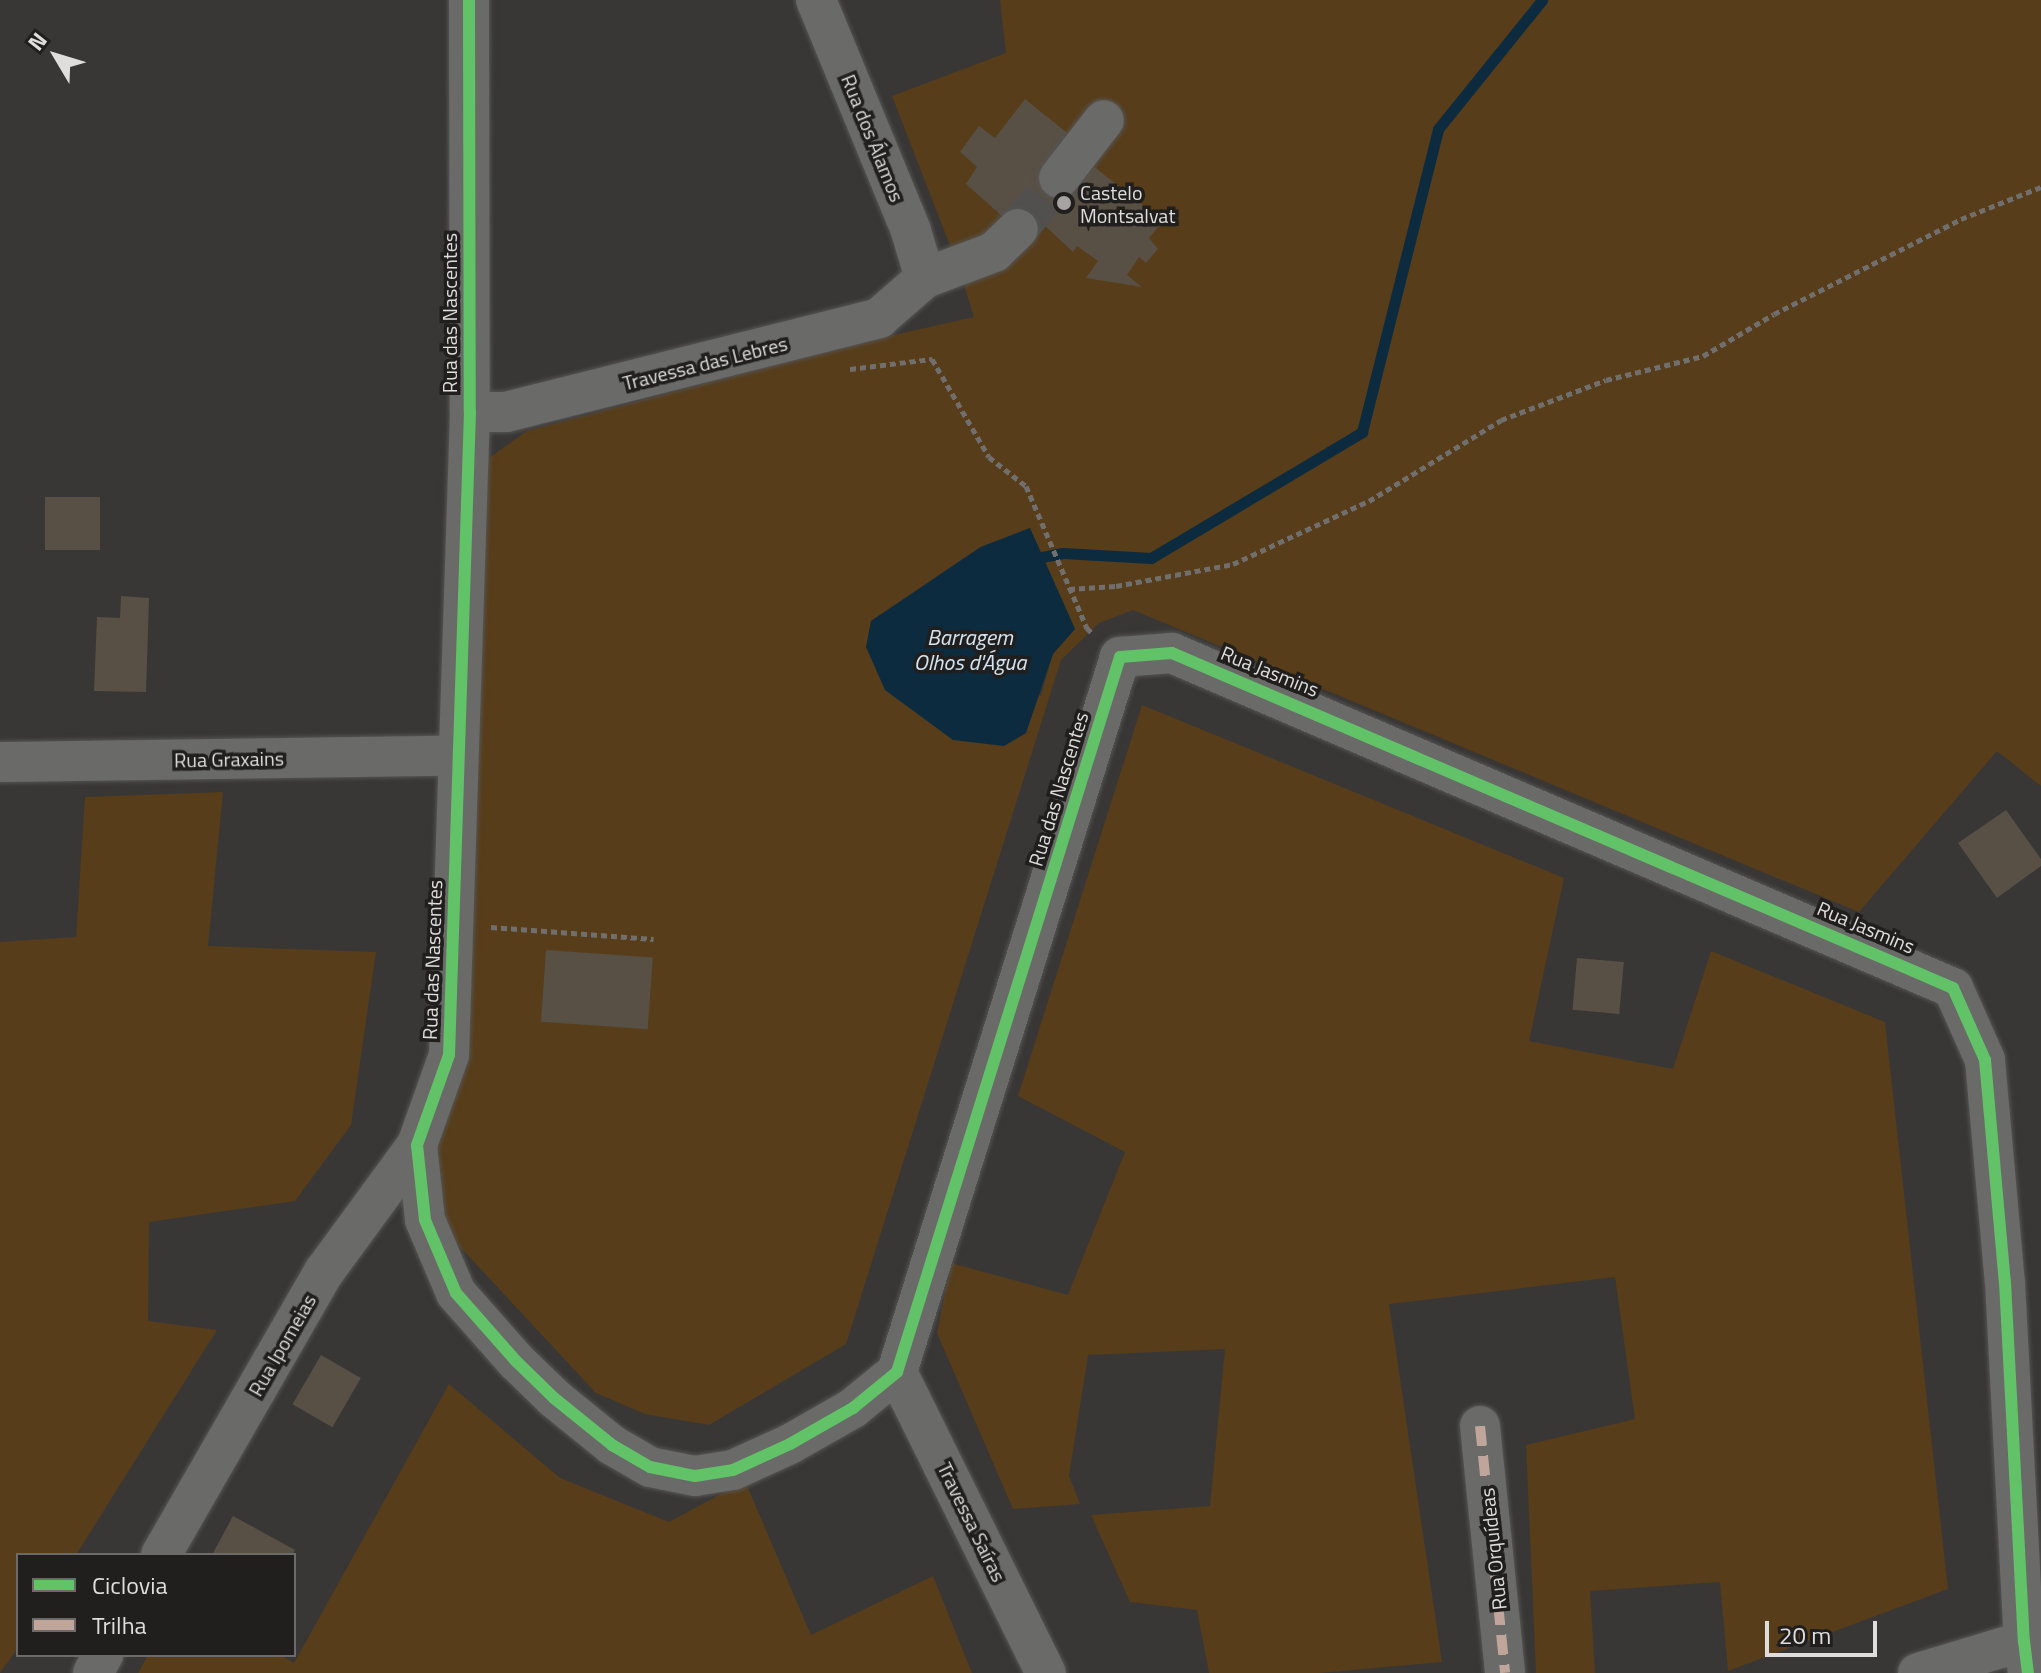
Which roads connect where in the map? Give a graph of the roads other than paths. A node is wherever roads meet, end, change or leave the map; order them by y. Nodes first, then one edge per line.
1 (469, 0) edge
2 (816, 0) edge
3 (1104, 120) dead end
4 (1059, 178) tunnel mouth
5 (1018, 229) tunnel mouth
6 (925, 278) junction
7 (470, 412) junction
8 (1120, 657) joint
9 (458, 756) junction
10 (0, 762) edge
11 (417, 1145) junction
12 (897, 1372) junction
13 (1480, 1426) dead end
14 (162, 1553) edge
15 (2026, 1657) edge
16 (1046, 1673) edge
17 (1505, 1673) edge
18 (1918, 1673) edge

1 - 7 street, Rua das Nascentes
2 - 6 street, Rua dos Álamos
3 - 4 street
5 - 6 street
6 - 7 street, Travessa das Lebres
7 - 9 street, Rua das Nascentes
8 - 12 street, Rua das Nascentes
8 - 15 street, Rua Jasmins
9 - 10 street, Rua Graxains
9 - 11 street, Rua das Nascentes
11 - 12 street, Rua das Nascentes
11 - 14 street, Rua Ipomeias
12 - 16 street, Travessa Saíras
13 - 17 street, Rua Orquídeas
15 - 18 street

